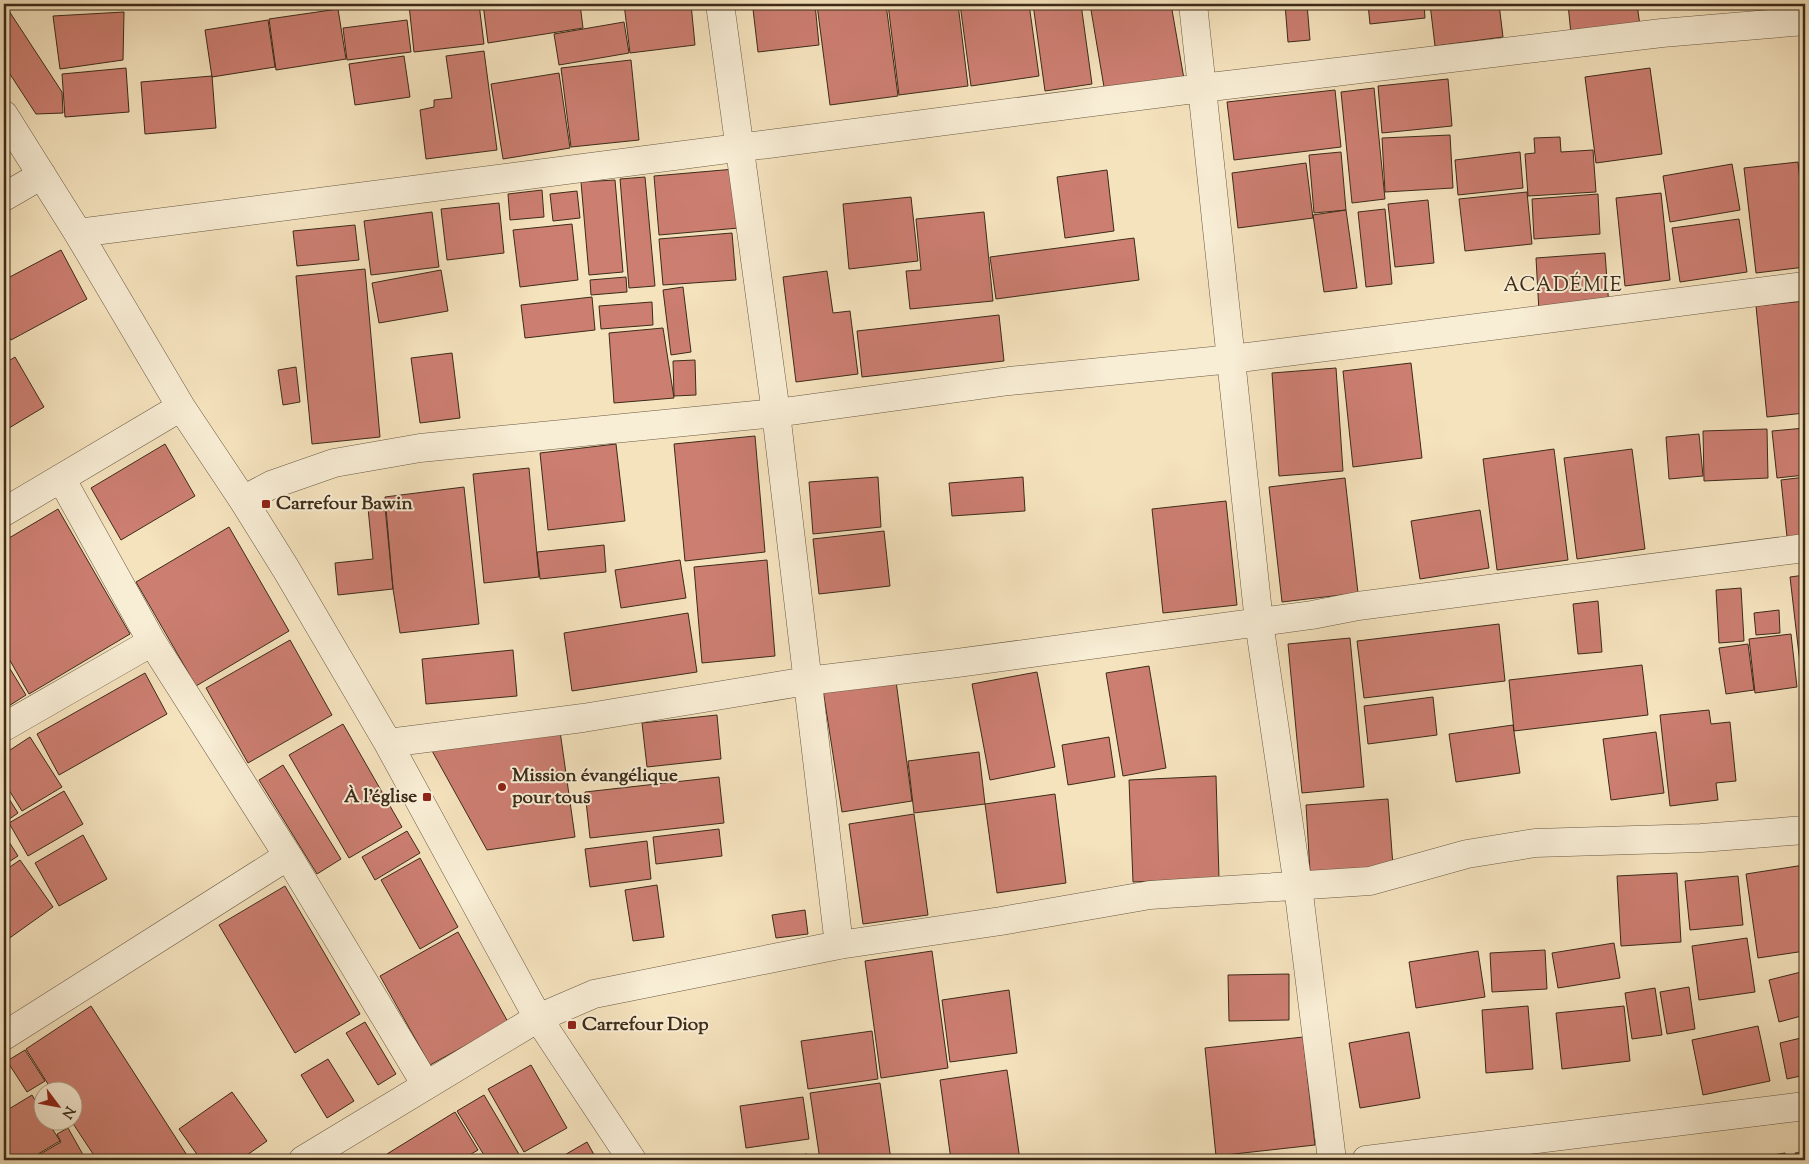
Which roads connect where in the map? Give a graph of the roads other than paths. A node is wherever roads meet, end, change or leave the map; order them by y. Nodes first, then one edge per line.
1 (720, 4) edge
2 (1193, 4) edge
3 (1800, 4) edge
4 (1805, 21) edge
5 (1202, 88) junction
6 (4, 115) edge
7 (741, 146) junction
8 (42, 175) junction
9 (4, 197) edge
10 (78, 233) junction
11 (1805, 286) edge
12 (1232, 359) junction
13 (181, 407) junction
14 (776, 413) junction
15 (62, 478) junction
16 (243, 500) junction
17 (4, 512) edge
18 (1805, 548) edge
19 (1258, 622) junction
20 (152, 642) junction
21 (807, 681) junction
22 (4, 727) edge
23 (388, 743) junction
24 (1805, 830) edge
25 (288, 856) junction
26 (1298, 886) junction
27 (839, 945) junction
28 (538, 1018) junction
29 (4, 1036) edge
30 (426, 1085) junction
31 (1805, 1106) edge
32 (303, 1160) edge
33 (632, 1160) edge
34 (1332, 1160) edge
35 (1366, 1160) edge

1 - 7 street
2 - 5 street
3 - 4 street
4 - 5 street
5 - 7 street
5 - 12 street
6 - 8 street
7 - 10 street
7 - 14 street
8 - 9 street
8 - 10 street
10 - 13 street
11 - 12 street
12 - 14 street
12 - 19 street
13 - 15 street
13 - 16 street
14 - 16 street
14 - 21 street
15 - 17 street
15 - 20 street
16 - 23 street
18 - 19 street
19 - 21 street
19 - 26 street
20 - 22 street
20 - 25 street
21 - 23 street
21 - 27 street
23 - 28 street
24 - 26 street
25 - 29 street
25 - 30 street
26 - 27 street
26 - 34 street
27 - 28 street
28 - 30 street
28 - 33 street
30 - 32 street
31 - 35 street

